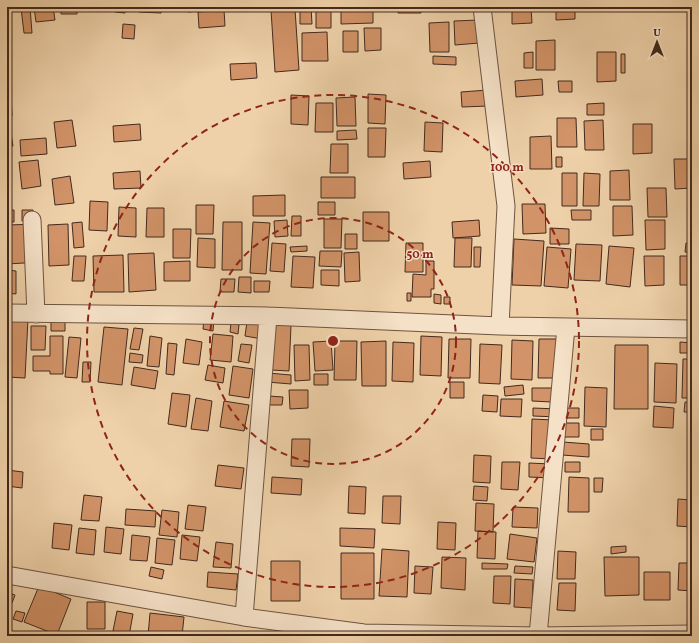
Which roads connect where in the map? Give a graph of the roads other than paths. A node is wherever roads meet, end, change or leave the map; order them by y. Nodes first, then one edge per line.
1 (482, 7) edge
2 (32, 220) dead end
3 (7, 313) edge
4 (36, 314) junction
5 (268, 316) junction
6 (500, 326) junction
7 (566, 327) junction
8 (692, 329) edge
9 (7, 575) edge
10 (244, 617) junction
11 (692, 634) edge
12 (538, 636) edge

1 - 6 street
2 - 4 street
3 - 4 street
4 - 5 street
5 - 6 street
5 - 10 street
6 - 7 street
7 - 8 street
7 - 12 street
9 - 10 street
10 - 12 street
11 - 12 street

